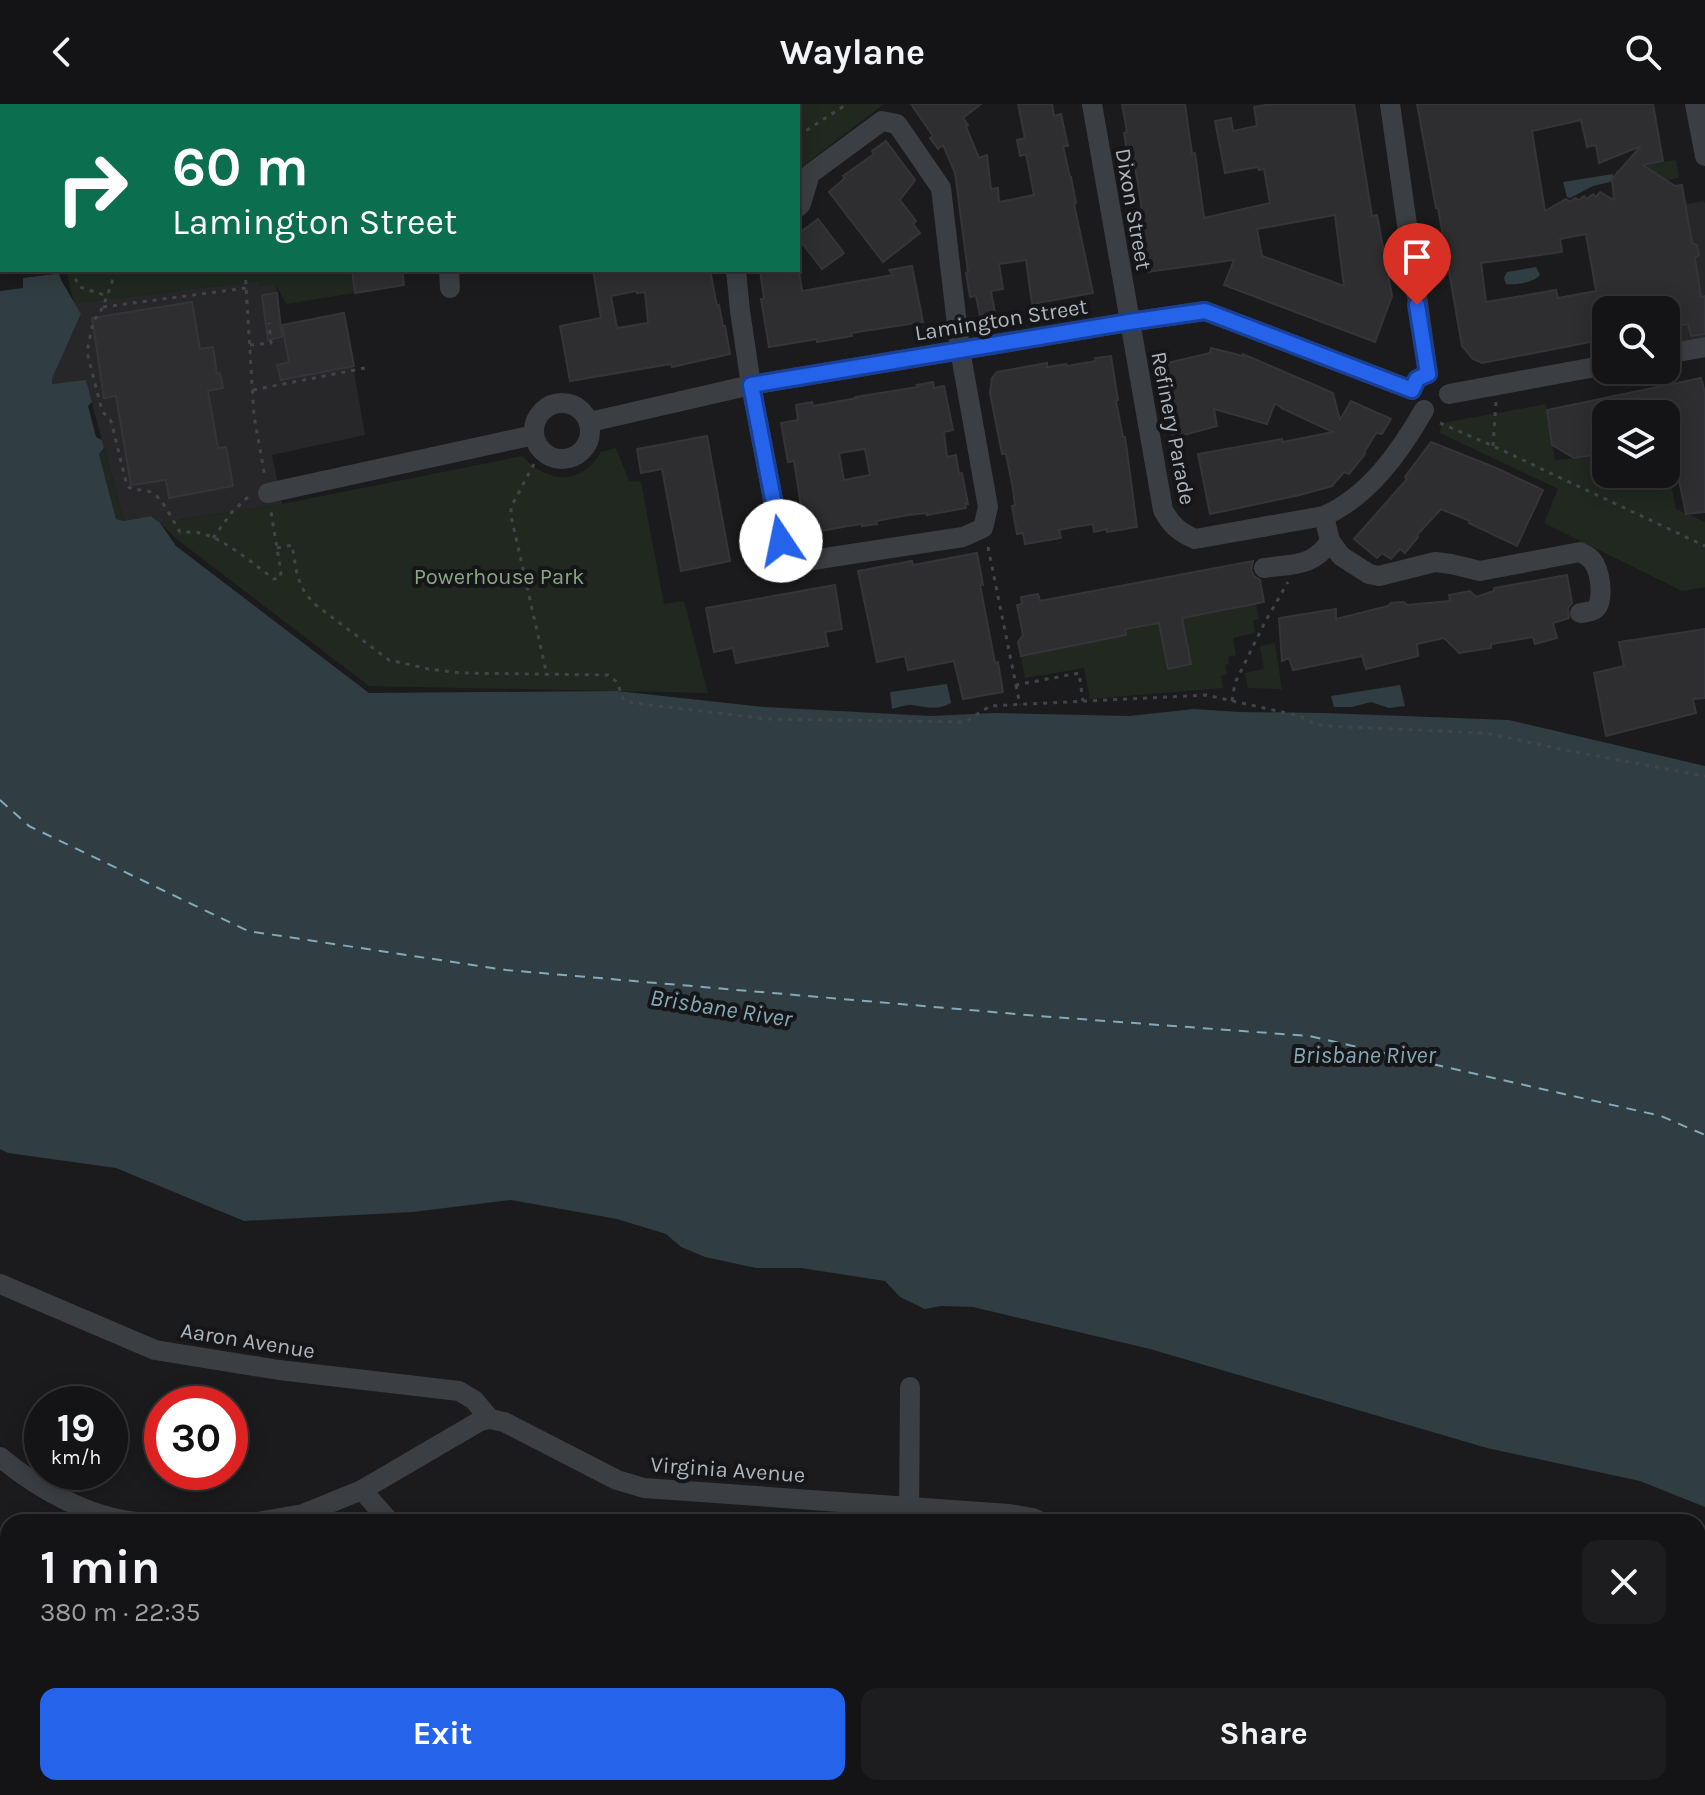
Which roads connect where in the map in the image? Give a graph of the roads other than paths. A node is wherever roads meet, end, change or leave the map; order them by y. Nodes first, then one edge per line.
1 (1092, 104) edge
2 (1390, 104) edge
3 (1695, 104) edge
4 (1705, 156) edge
5 (800, 205) edge
6 (736, 272) edge
7 (1129, 322) junction
8 (1705, 347) edge
9 (960, 350) junction
10 (1680, 351) edge
11 (1592, 368) edge
12 (1428, 374) junction
13 (751, 385) junction
14 (1412, 390) junction
15 (1449, 394) junction
16 (1432, 417) junction
17 (590, 422) junction
18 (534, 435) junction
19 (268, 493) road end
20 (1324, 516) junction
21 (1330, 541) junction
22 (1264, 568) dead end
23 (1580, 613) dead end
24 (0, 1284) edge
25 (910, 1387) dead end
26 (490, 1419) junction
27 (0, 1457) edge
28 (362, 1490) junction
29 (97, 1514) edge
30 (303, 1514) edge
31 (383, 1514) edge
32 (909, 1514) edge
33 (1009, 1514) edge

1 - 7 street, Dixon Street
2 - 12 street
3 - 4 street
5 - 9 street
6 - 13 street
7 - 9 street, Lamington Street
7 - 14 street, Lamington Street
7 - 20 street, Refinery Parade
8 - 10 street
9 - 13 street, Lamington Street
9 - 13 street
11 - 15 street
12 - 14 street
12 - 15 street
13 - 17 street, Lamington Street
14 - 16 street
15 - 16 street
16 - 20 street, Refinery Parade
17 - 18 street
17 - 18 street
18 - 19 street
20 - 21 street
21 - 22 street
21 - 23 street
24 - 26 street, Aaron Avenue
25 - 32 street
26 - 28 street
26 - 32 street, Virginia Avenue
27 - 29 street
28 - 30 street
28 - 31 street
32 - 33 street, Virginia Avenue

